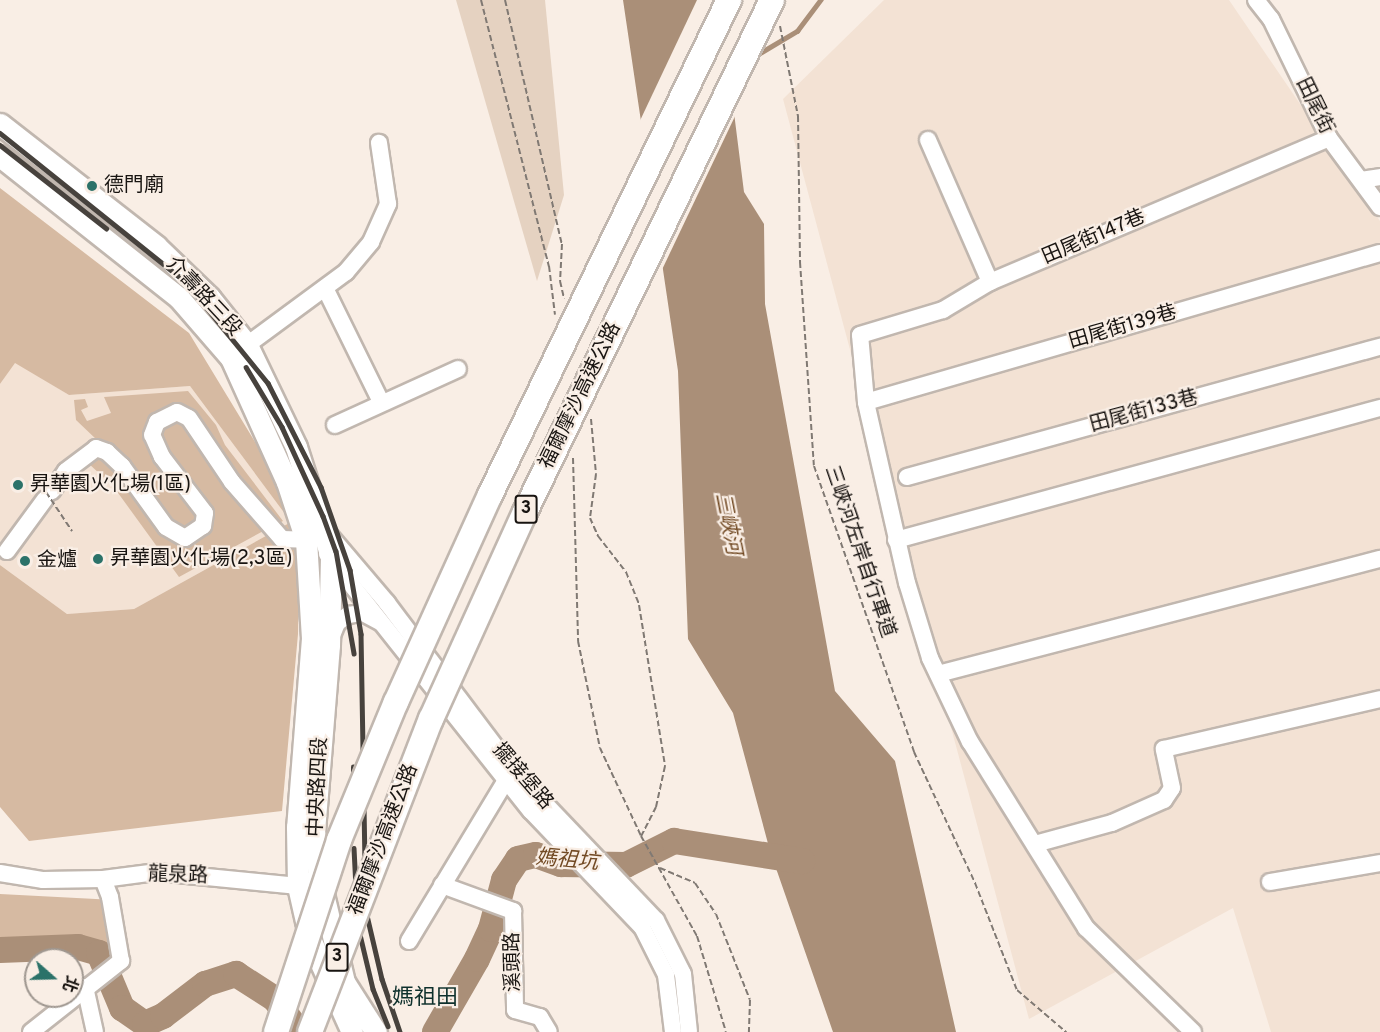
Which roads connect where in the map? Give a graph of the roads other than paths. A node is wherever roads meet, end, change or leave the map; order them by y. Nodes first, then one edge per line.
1 (729, 0) edge
2 (772, 0) edge
3 (1256, 0) edge
4 (0, 124) edge
5 (1329, 138) junction
6 (928, 140) dead end
7 (379, 143) dead end
8 (0, 156) edge
9 (1380, 177) edge
10 (1361, 180) junction
11 (1380, 207) edge
12 (1380, 253) edge
13 (990, 282) junction
14 (326, 288) junction
15 (247, 345) junction
16 (1380, 347) edge
17 (458, 369) dead end
18 (381, 402) junction
19 (867, 402) junction
20 (1380, 408) edge
21 (335, 425) dead end
22 (908, 477) dead end
23 (326, 531) junction
24 (306, 540) junction
25 (896, 540) junction
26 (7, 551) dead end
27 (331, 557) junction
28 (1380, 558) edge
29 (382, 624) junction
30 (329, 645) junction
31 (938, 674) junction
32 (1380, 699) edge
33 (510, 775) junction
34 (1035, 844) junction
35 (1380, 863) edge
36 (0, 873) edge
37 (319, 877) junction
38 (103, 879) junction
39 (1270, 882) dead end
40 (444, 885) junction
41 (298, 886) junction
42 (636, 908) junction
43 (409, 941) dead end
44 (91, 982) junction
45 (370, 1031) edge
46 (31, 1032) edge
47 (95, 1032) edge
48 (276, 1032) edge
49 (310, 1032) edge
50 (352, 1032) edge
51 (549, 1032) edge
52 (673, 1032) edge
53 (689, 1032) edge
54 (1193, 1032) edge

1 - 48 highway, 福爾摩沙高速公路 / 3, bridge
2 - 49 highway, 福爾摩沙高速公路 / 3, bridge
3 - 5 street, 田尾街
4 - 15 main road, 介壽路三段 / 3
5 - 10 street, 田尾街
5 - 13 street, 田尾街147巷
6 - 13 street
7 - 14 street
8 - 24 main road, 介壽路三段 / 3
9 - 10 street
10 - 11 street, 田尾街
12 - 19 street, 田尾街139巷
13 - 19 street, 田尾街147巷
14 - 15 street
14 - 18 street
15 - 23 main road, 介壽路三段 / 3
16 - 22 street, 田尾街133巷
17 - 18 street
18 - 21 street
19 - 25 street
20 - 25 street
23 - 24 street
23 - 27 main road, 中央路四段 / 3
23 - 33 street, 擺接堡路
24 - 26 street
24 - 27 street, 擺接堡路
24 - 41 main road, 中央路四段 / 3
25 - 31 street
27 - 29 street, 擺接堡路
27 - 30 main road, 中央路四段 / 3
28 - 31 street
29 - 30 street
29 - 33 street, 擺接堡路
30 - 37 main road, 中央路四段 / 3
31 - 34 street
32 - 34 street
33 - 40 street
33 - 42 street, 擺接堡路
34 - 54 street
35 - 39 street
36 - 38 street, 龍泉路
37 - 41 street, 龍泉路
37 - 45 main road, 中央路四段 / 3
38 - 41 street, 龍泉路
38 - 44 street
40 - 43 street
40 - 51 street, 溪頭路
41 - 50 main road, 中央路四段 / 3
42 - 52 street, 擺接堡路
42 - 53 street, 擺接堡路
44 - 46 street
44 - 47 street

